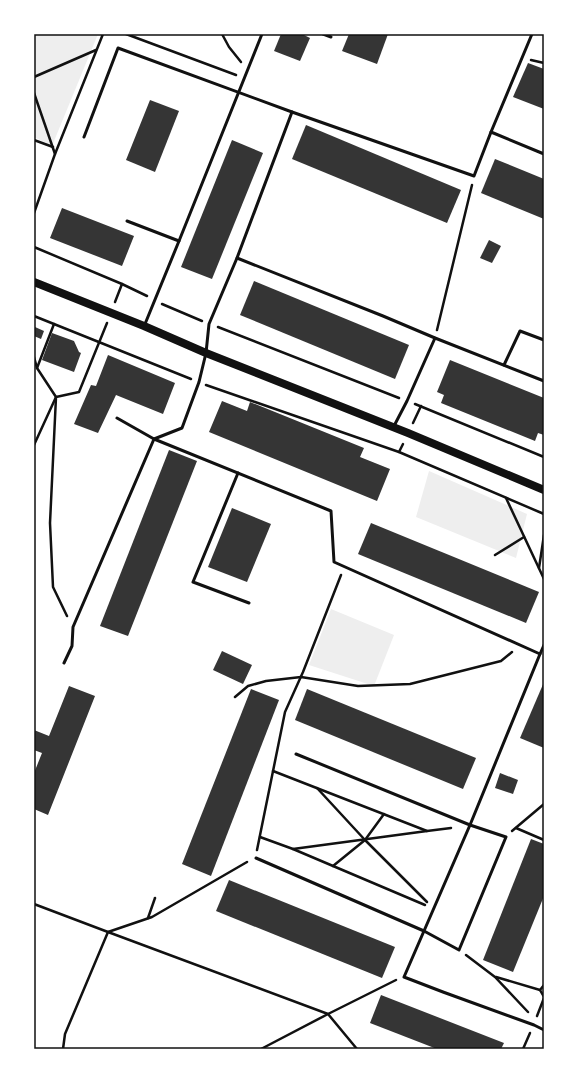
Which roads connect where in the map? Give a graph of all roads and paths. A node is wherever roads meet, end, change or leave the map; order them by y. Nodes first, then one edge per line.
1 (103, 34) edge
2 (126, 34) edge
3 (222, 34) edge
4 (262, 34) edge
5 (323, 34) edge
6 (532, 34) edge
7 (331, 37) dead end
8 (96, 50) junction
9 (522, 58) junction
10 (544, 64) edge
11 (247, 70) junction
12 (34, 77) edge
13 (244, 78) junction
14 (239, 92) junction
15 (34, 93) edge
16 (292, 112) junction
17 (492, 132) junction
18 (84, 137) dead end
19 (34, 140) edge
20 (53, 147) junction
21 (55, 154) junction
22 (544, 154) edge
23 (474, 176) junction
24 (34, 213) edge
25 (127, 221) dead end
26 (179, 241) junction
27 (34, 247) edge
28 (236, 258) junction
29 (34, 282) edge
30 (155, 300) junction
31 (34, 316) edge
32 (54, 324) junction
33 (209, 324) junction
34 (144, 326) junction
35 (435, 338) junction
36 (544, 340) edge
37 (100, 342) junction
38 (206, 353) junction
39 (34, 357) edge
40 (504, 365) junction
41 (37, 368) junction
42 (544, 381) edge
43 (199, 382) junction
44 (56, 397) junction
45 (407, 401) junction
46 (117, 418) dead end
47 (393, 427) junction
48 (154, 439) junction
49 (34, 445) edge
50 (544, 457) edge
51 (238, 473) junction
52 (544, 490) edge
53 (506, 498) junction
54 (544, 514) edge
55 (544, 535) edge
56 (524, 537) junction
57 (495, 554) dead end
58 (344, 567) junction
59 (539, 568) junction
60 (544, 580) edge
61 (248, 603) dead end
62 (73, 627) junction
63 (519, 645) junction
64 (544, 645) edge
65 (540, 654) junction
66 (64, 663) dead end
67 (301, 677) junction
68 (235, 697) dead end
69 (296, 754) dead end
70 (273, 771) junction
71 (317, 788) junction
72 (544, 804) edge
73 (384, 814) junction
74 (470, 825) junction
75 (516, 828) junction
76 (427, 831) junction
77 (260, 837) junction
78 (506, 837) junction
79 (365, 840) junction
80 (544, 840) edge
81 (292, 849) junction
82 (256, 858) junction
83 (333, 866) junction
84 (155, 898) dead end
85 (34, 904) edge
86 (434, 908) junction
87 (148, 918) junction
88 (424, 930) junction
89 (108, 932) junction
90 (459, 950) junction
91 (404, 977) junction
92 (496, 977) junction
93 (544, 985) edge
94 (540, 990) junction
95 (544, 997) edge
96 (328, 1014) junction
97 (535, 1020) junction
98 (534, 1026) junction
99 (544, 1030) edge
100 (63, 1049) edge
101 (262, 1049) edge
102 (358, 1049) edge
103 (523, 1049) edge

1 - 8 path
2 - 13 path
3 - 11 path
4 - 11 lane
5 - 7 lane
6 - 9 lane
8 - 12 path
8 - 21 path
9 - 10 path
9 - 17 lane
11 - 13 lane
13 - 14 lane
14 - 16 lane
14 - 18 lane
14 - 26 lane
15 - 20 path
16 - 23 lane
16 - 28 lane
17 - 22 lane
17 - 23 lane
19 - 20 path
20 - 21 path
21 - 24 path
23 - 35 path
25 - 26 lane
26 - 30 lane
27 - 30 path
28 - 33 lane
28 - 35 lane
29 - 34 main road
30 - 33 path
30 - 34 lane
31 - 32 path
32 - 37 path
32 - 41 path
33 - 38 lane
33 - 45 path
34 - 38 main road
35 - 40 lane
35 - 45 lane
36 - 40 lane
37 - 43 path
37 - 44 path
38 - 43 lane
38 - 47 main road
39 - 41 path
40 - 42 lane
41 - 44 path
43 - 48 lane
43 - 53 path
44 - 49 path
44 - 62 path
45 - 47 lane
45 - 50 path
46 - 48 lane
47 - 52 main road
48 - 51 lane
48 - 62 lane
51 - 58 lane
51 - 61 lane
53 - 54 path
53 - 56 path
55 - 59 path
56 - 57 path
56 - 59 path
58 - 63 lane
58 - 67 path
59 - 60 path
62 - 66 lane
63 - 65 lane
63 - 67 path
64 - 65 lane
65 - 74 lane
67 - 68 path
67 - 70 path
69 - 74 lane
70 - 71 path
70 - 77 path
71 - 73 path
71 - 79 path
72 - 75 path
73 - 76 path
73 - 79 path
74 - 76 path
74 - 78 lane
74 - 86 lane
75 - 78 path
75 - 80 path
76 - 79 path
77 - 81 path
77 - 82 path
78 - 90 lane
79 - 81 path
79 - 83 path
79 - 86 path
81 - 83 path
82 - 87 path
82 - 88 lane
83 - 86 path
84 - 87 path
85 - 89 path
86 - 88 lane
87 - 89 path
88 - 90 lane
88 - 91 lane
89 - 96 path
89 - 100 path
90 - 92 path
91 - 96 path
91 - 98 lane
92 - 94 path
92 - 97 path
93 - 94 path
94 - 95 path
95 - 97 path
96 - 101 path
96 - 102 path
97 - 98 path
98 - 99 lane
98 - 103 path

